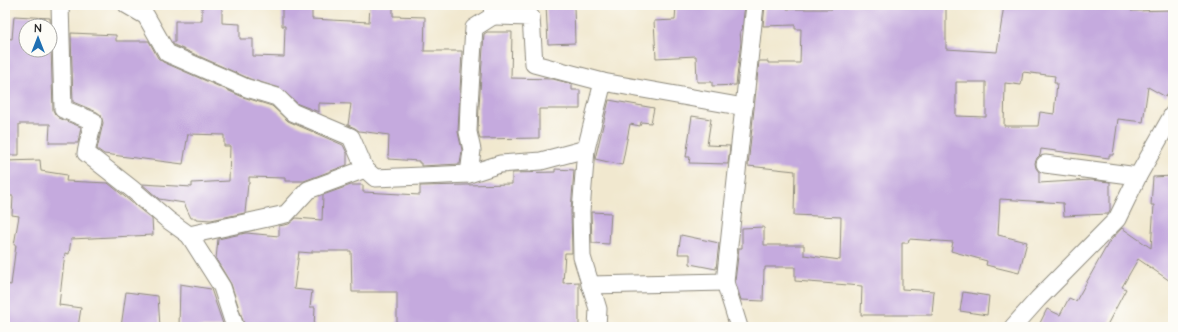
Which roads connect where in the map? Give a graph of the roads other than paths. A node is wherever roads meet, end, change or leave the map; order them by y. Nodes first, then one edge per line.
1 (60, 5) edge
2 (127, 5) edge
3 (755, 5) edge
4 (493, 10) edge
5 (603, 82) junction
6 (744, 107) junction
7 (1173, 114) edge
8 (586, 149) junction
9 (1045, 164) dead end
10 (365, 169) junction
11 (469, 174) junction
12 (1138, 176) junction
13 (189, 235) junction
14 (725, 282) junction
15 (590, 285) junction
16 (234, 327) edge
17 (597, 327) edge
18 (740, 327) edge
19 (1013, 327) edge

1 - 13 street
2 - 10 street
3 - 6 street
4 - 5 street
4 - 11 street
5 - 6 street
5 - 8 street
6 - 14 street
7 - 12 street
8 - 11 street
8 - 15 street
9 - 12 street
10 - 11 street
10 - 13 street
12 - 19 street
13 - 16 street
14 - 15 street
14 - 18 street
15 - 17 street

